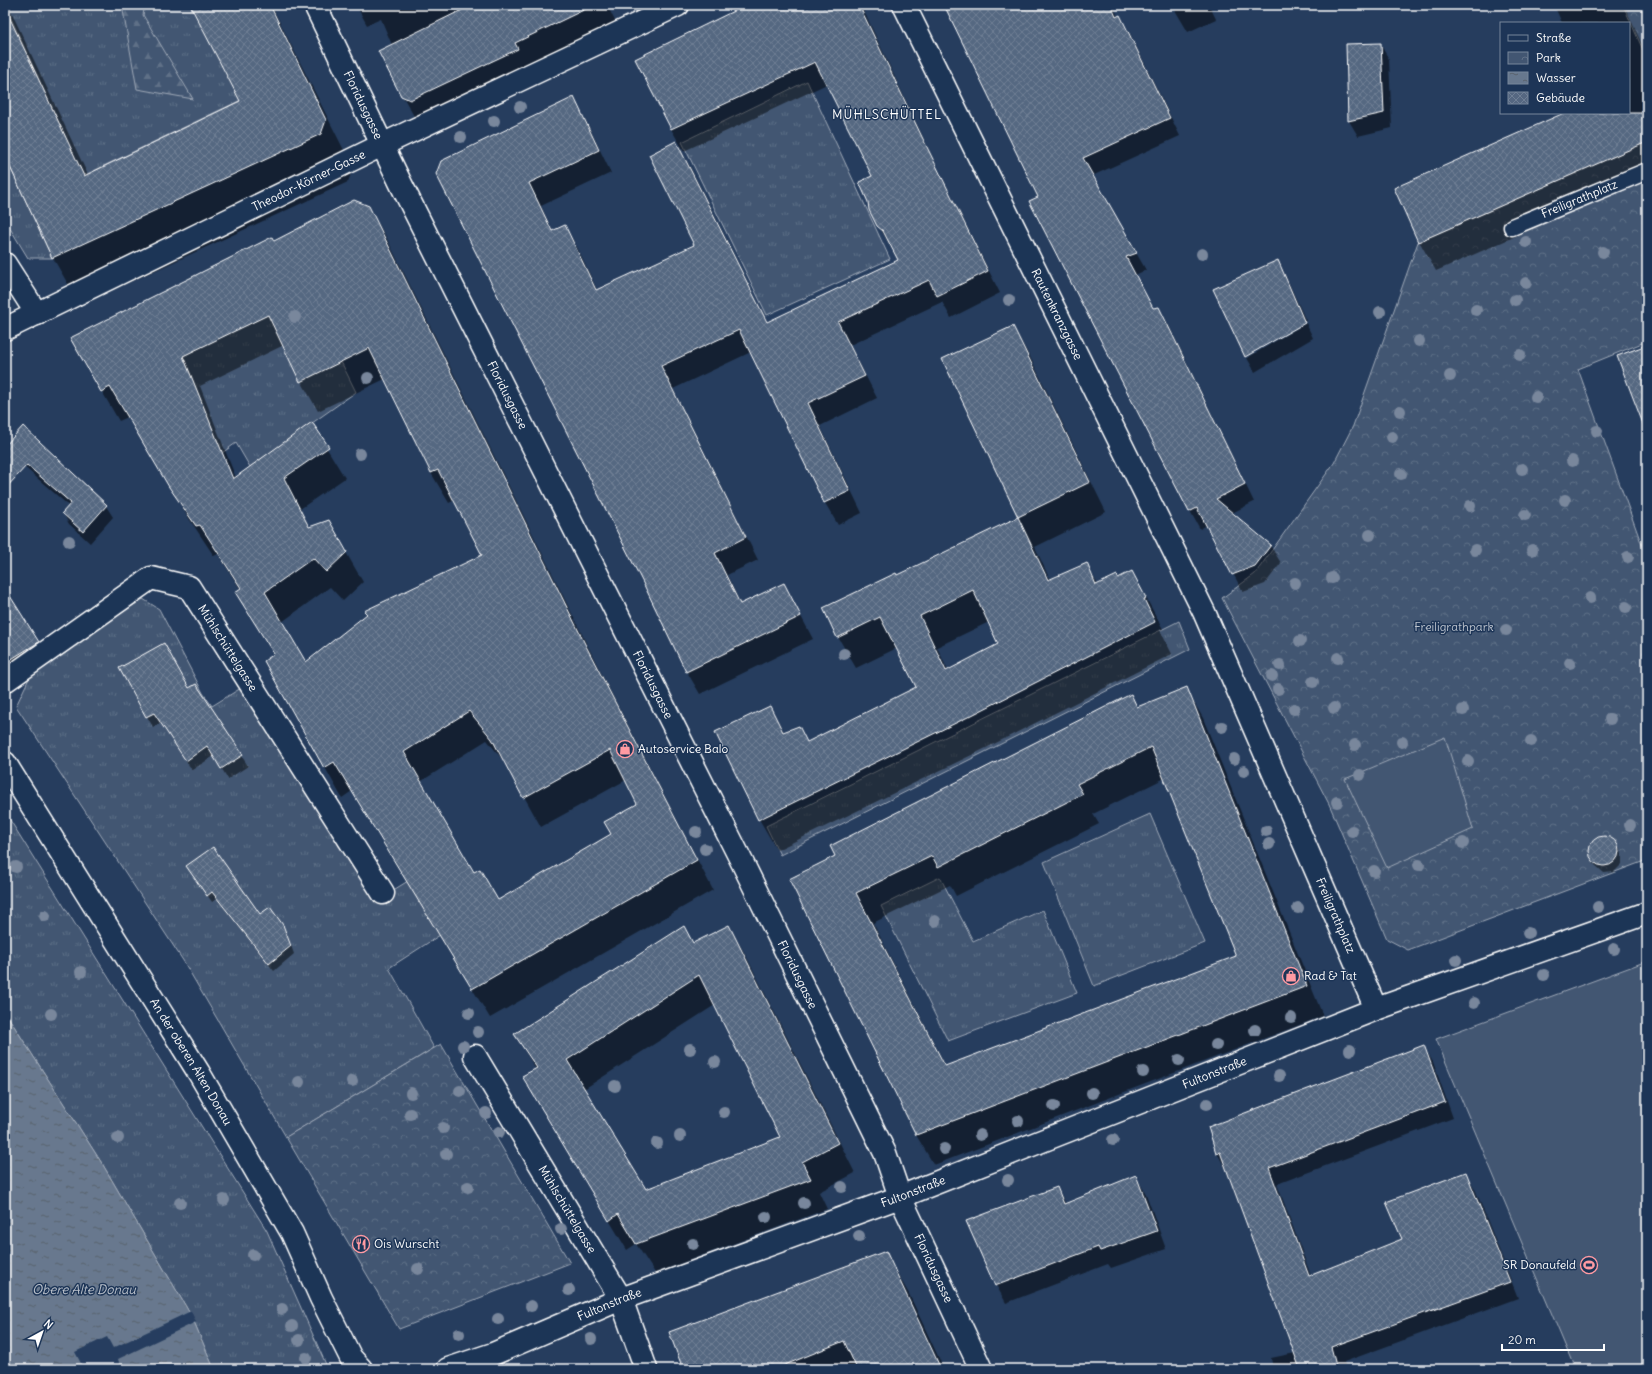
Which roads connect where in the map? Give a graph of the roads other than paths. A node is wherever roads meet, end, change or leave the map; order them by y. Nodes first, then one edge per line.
1 (315, 5) edge
2 (678, 5) edge
3 (904, 5) edge
4 (382, 145) junction
5 (1647, 171) edge
6 (1512, 227) dead end
7 (5, 264) edge
8 (37, 314) junction
9 (5, 329) edge
10 (1209, 624) joint
11 (5, 681) edge
12 (5, 763) edge
13 (383, 893) dead end
14 (1647, 913) edge
15 (1376, 1009) junction
16 (475, 1056) dead end
17 (900, 1197) junction
18 (621, 1299) junction
19 (361, 1369) edge
20 (448, 1369) edge
21 (646, 1369) edge
22 (981, 1369) edge

1 - 4 street, Floridusgasse
2 - 4 street, Theodor-Körner-Gasse
3 - 10 street, Rautenkranzgasse
4 - 8 street, Theodor-Körner-Gasse
4 - 17 street, Floridusgasse
5 - 6 lane, Freiligrathplatz
7 - 8 street
8 - 9 street, Theodor-Körner-Gasse
10 - 15 street, Freiligrathplatz
11 - 13 street, Mühlschüttelgasse
12 - 19 street, An der oberen Alten Donau
14 - 15 street
15 - 17 street, Fultonstraße
16 - 18 street, Mühlschüttelgasse
17 - 18 street, Fultonstraße
17 - 22 street, Floridusgasse
18 - 20 street, Fultonstraße
18 - 21 street, Mühlschüttelgasse

